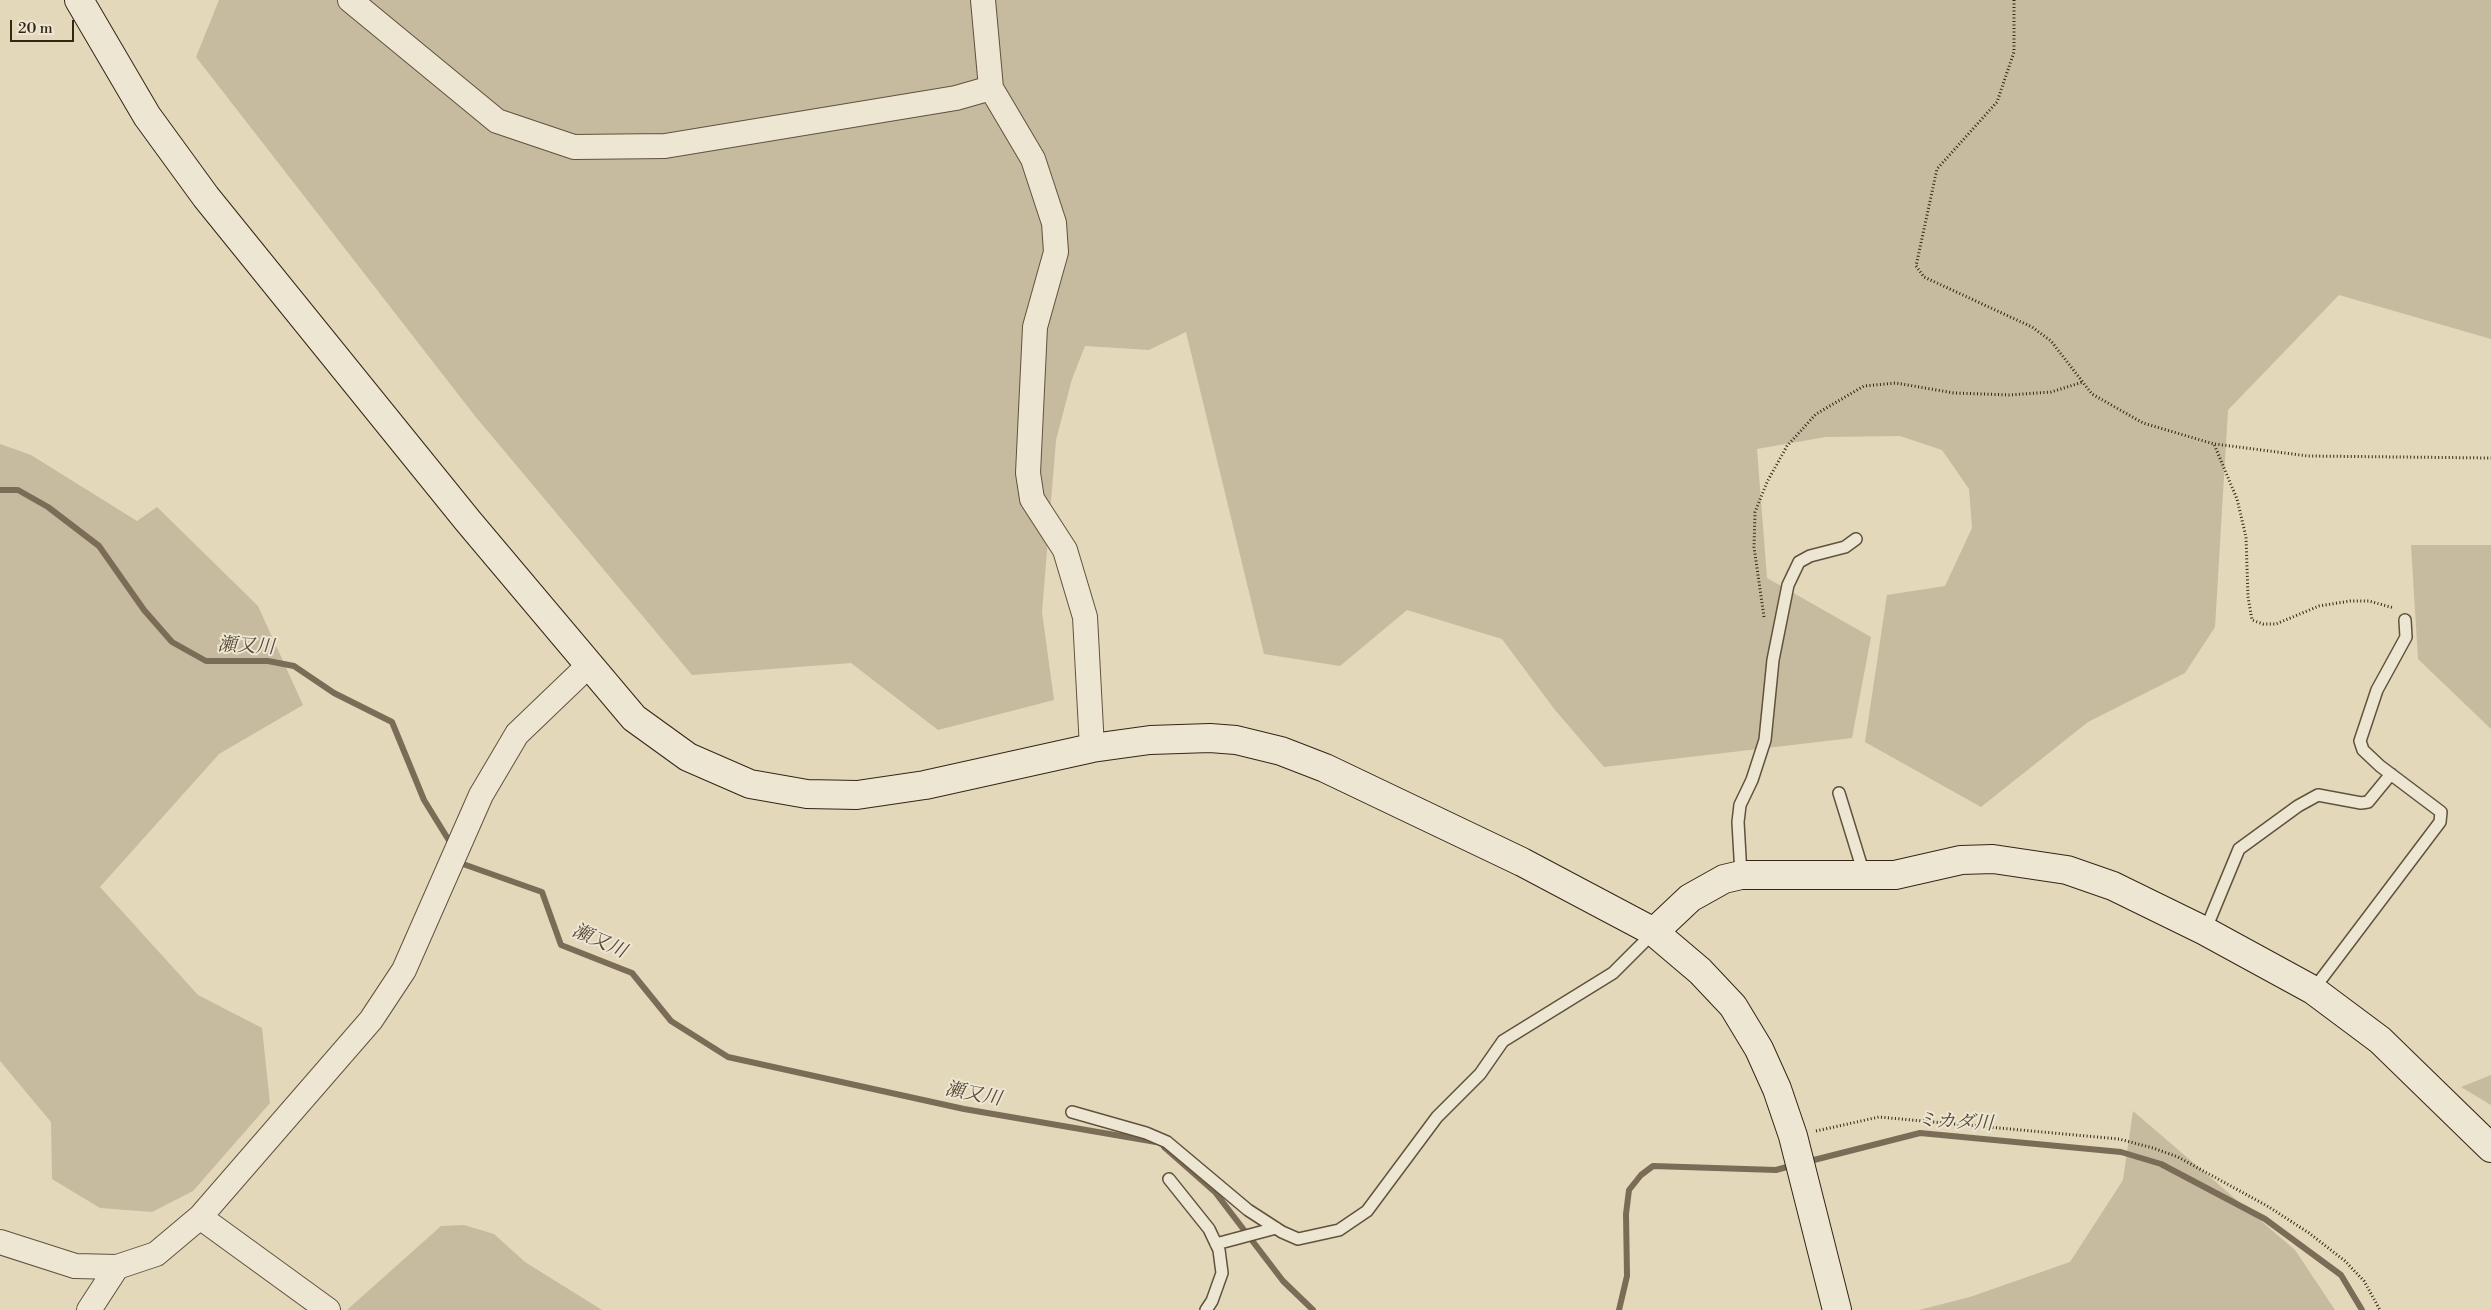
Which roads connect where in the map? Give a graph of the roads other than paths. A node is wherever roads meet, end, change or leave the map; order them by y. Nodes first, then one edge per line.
1 (79, 0) edge
2 (350, 0) edge
3 (983, 0) edge
4 (991, 88) junction
5 (1856, 538) dead end
6 (2405, 620) road end
7 (589, 665) junction
8 (1092, 748) junction
9 (2390, 774) junction
10 (1839, 793) dead end
11 (1742, 875) junction
12 (1865, 875) junction
13 (2206, 930) junction
14 (1654, 932) junction
15 (2313, 990) junction
16 (1072, 1112) dead end
17 (2491, 1148) edge
18 (1169, 1179) dead end
19 (200, 1217) junction
20 (1276, 1228) junction
21 (0, 1242) edge
22 (1216, 1244) junction
23 (116, 1267) junction
24 (89, 1310) edge
25 (328, 1310) edge
26 (1206, 1310) edge
27 (1836, 1310) edge

1 - 7 street
2 - 4 street
3 - 4 street
4 - 8 street
5 - 11 lane
6 - 9 lane
7 - 8 street
7 - 19 street
8 - 14 street
9 - 13 lane
9 - 15 lane
10 - 12 lane
11 - 12 street
11 - 14 street
12 - 13 street
13 - 15 street
14 - 20 lane
14 - 27 street
15 - 17 street
16 - 20 lane
18 - 22 lane
19 - 23 street
19 - 25 street
20 - 22 lane
21 - 23 street
22 - 26 lane
23 - 24 street

